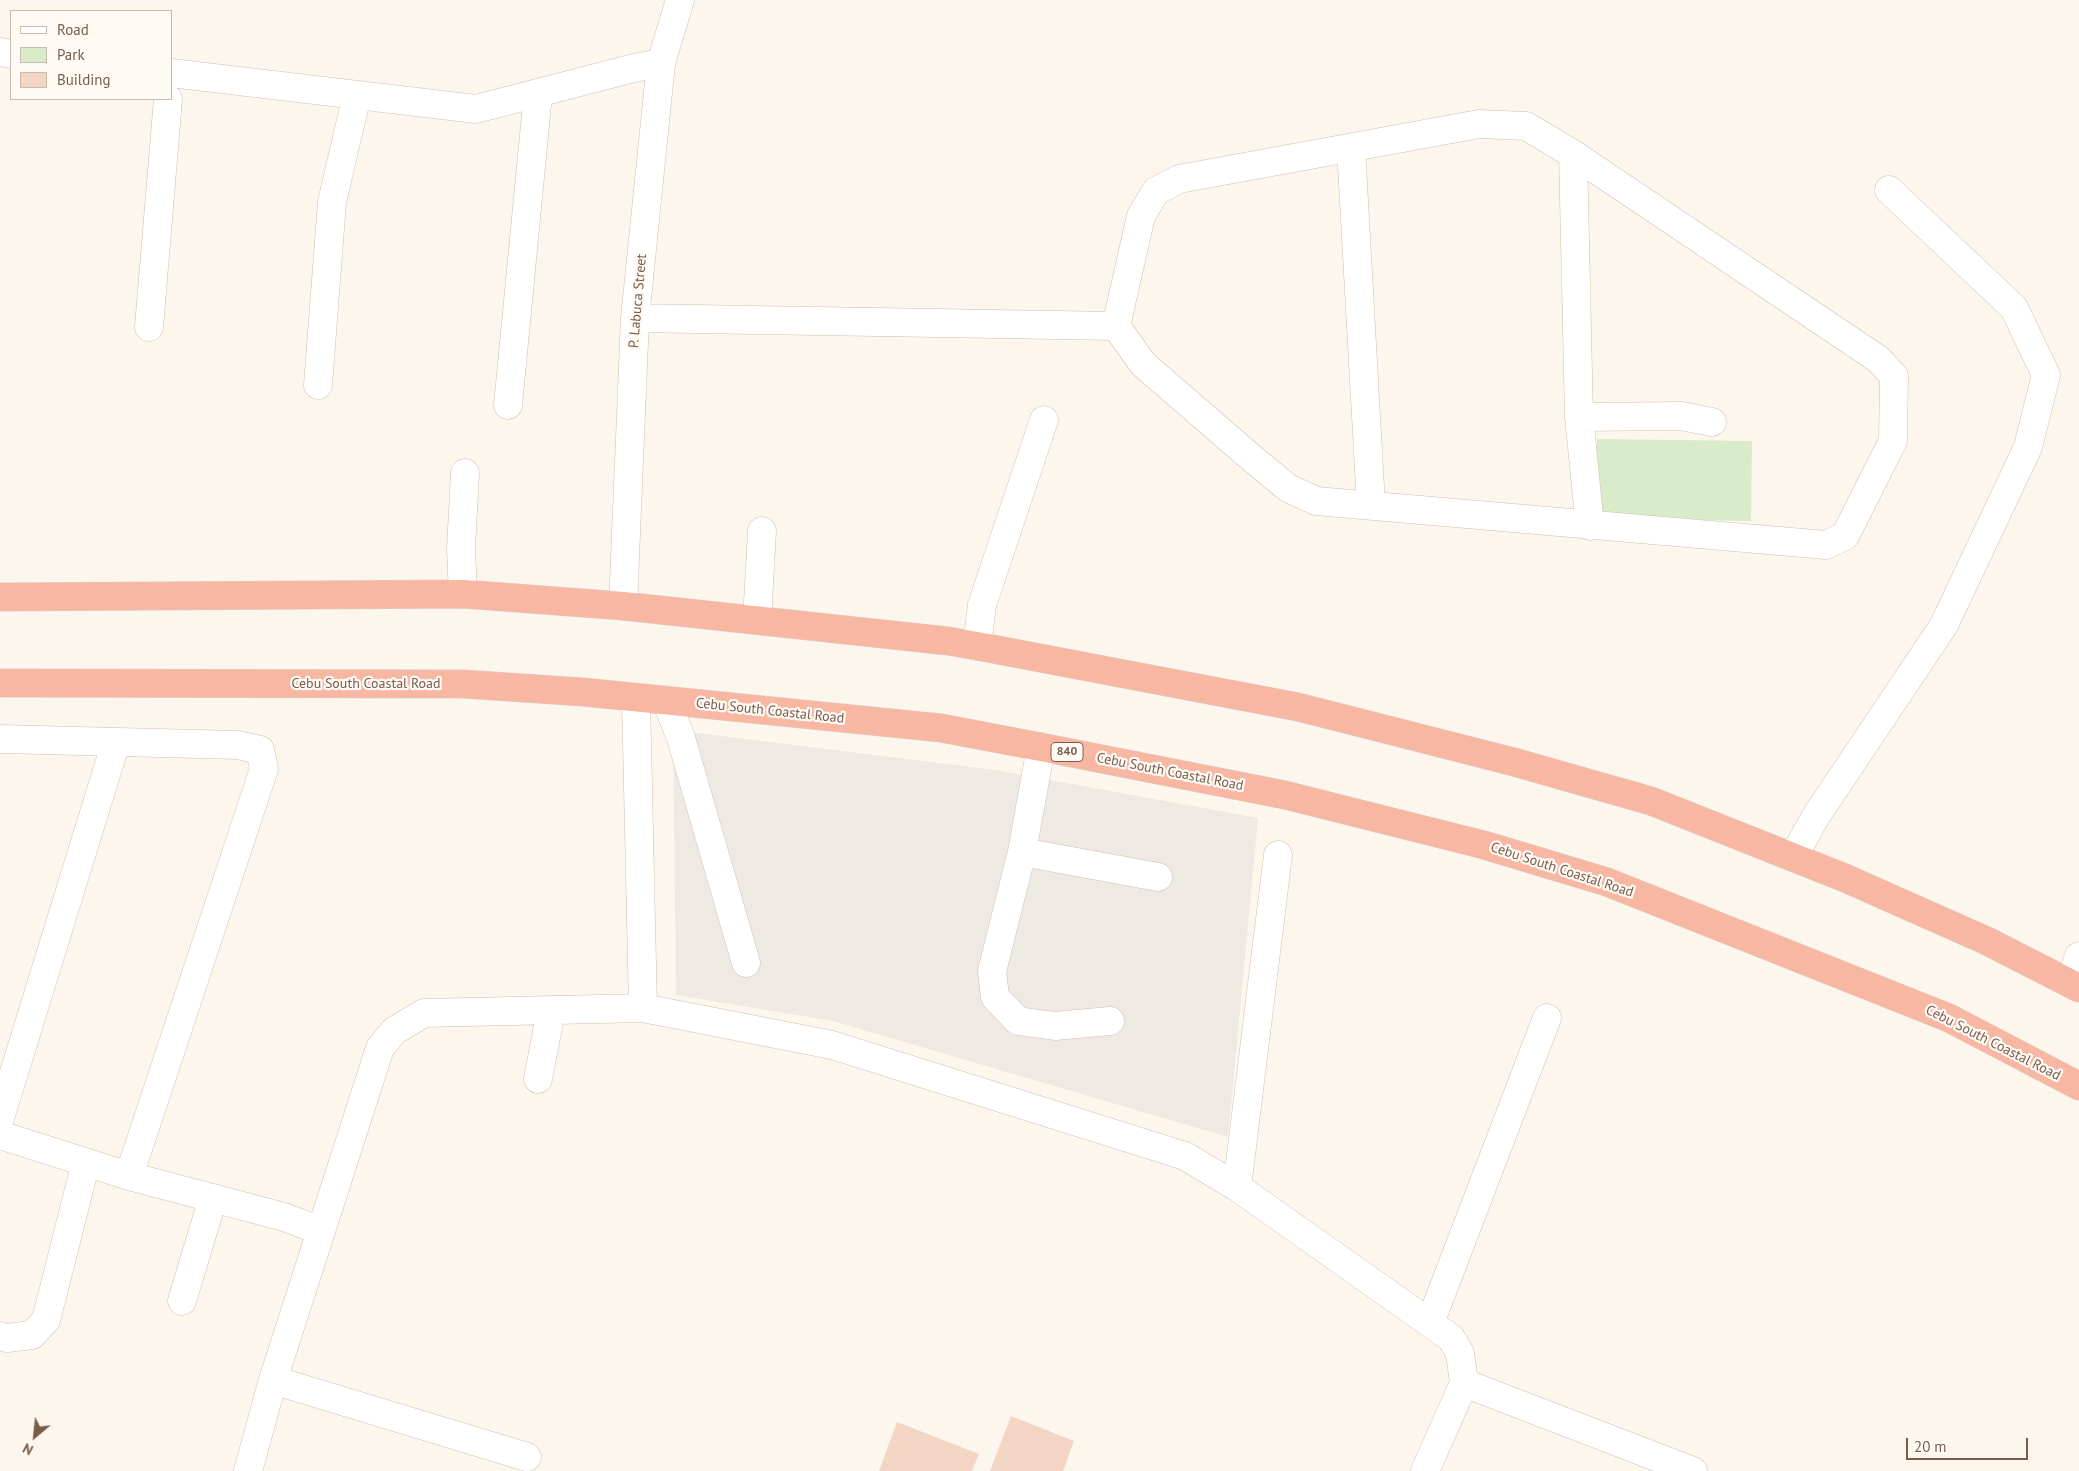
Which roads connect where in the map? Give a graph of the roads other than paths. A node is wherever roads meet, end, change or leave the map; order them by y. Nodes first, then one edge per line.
1 (680, 0) edge
2 (661, 63) junction
3 (172, 73) edge
4 (538, 94) junction
5 (357, 95) junction
6 (168, 100) edge
7 (1351, 148) junction
8 (1573, 154) junction
9 (1889, 190) dead end
10 (635, 318) junction
11 (1116, 326) junction
12 (149, 327) dead end
13 (318, 385) dead end
14 (508, 405) dead end
15 (1579, 417) junction
16 (1044, 420) dead end
17 (1712, 422) dead end
18 (465, 473) dead end
19 (1371, 505) junction
20 (1590, 526) junction
21 (762, 531) dead end
22 (464, 594) junction
23 (0, 597) edge
24 (623, 606) junction
25 (757, 620) junction
26 (977, 646) junction
27 (0, 683) edge
28 (636, 698) junction
29 (666, 700) junction
30 (0, 739) edge
31 (116, 742) junction
32 (1041, 747) junction
33 (1022, 852) junction
34 (1278, 855) dead end
35 (1793, 857) junction
36 (1158, 877) dead end
37 (2079, 956) edge
38 (746, 963) dead end
39 (2074, 985) edge
40 (643, 1008) junction
41 (550, 1010) junction
42 (1547, 1018) dead end
43 (1110, 1021) dead end
44 (538, 1079) dead end
45 (2079, 1086) edge
46 (0, 1118) edge
47 (0, 1134) edge
48 (86, 1162) junction
49 (129, 1176) junction
50 (1237, 1187) junction
51 (212, 1198) junction
52 (321, 1231) junction
53 (182, 1301) dead end
54 (1430, 1323) junction
55 (0, 1336) edge
56 (273, 1380) junction
57 (1464, 1383) junction
58 (527, 1457) dead end
59 (248, 1471) edge
60 (1425, 1471) edge
61 (1693, 1471) edge

1 - 2 street, P. Labuca Street
2 - 4 street
2 - 10 street, P. Labuca Street
3 - 5 street
4 - 5 street
4 - 14 street
5 - 13 street
6 - 12 street
7 - 8 street
7 - 11 street
7 - 19 street
8 - 15 street
8 - 20 street
9 - 35 street
10 - 11 street
10 - 24 street, P. Labuca Street
11 - 19 street
15 - 17 street
15 - 20 street
16 - 26 street
18 - 22 street
19 - 20 street
21 - 25 street
22 - 23 highway
22 - 24 highway
24 - 25 highway
25 - 26 highway
26 - 35 highway
27 - 28 highway, Cebu South Coastal Road / 840
28 - 29 highway, Cebu South Coastal Road / 840
28 - 40 street
29 - 32 highway, Cebu South Coastal Road / 840
29 - 38 street
30 - 31 street
31 - 46 street
31 - 49 street
32 - 33 street
32 - 45 highway, Cebu South Coastal Road / 840
33 - 36 street
33 - 43 street
34 - 50 street
35 - 39 highway
37 - 39 street
40 - 41 street
40 - 50 street
41 - 44 street
41 - 52 street
42 - 54 street
47 - 48 street
48 - 49 street
48 - 55 street
49 - 51 street
50 - 54 street
51 - 52 street
51 - 53 street
52 - 56 street
54 - 57 street
56 - 58 street
56 - 59 street
57 - 60 street
57 - 61 street

